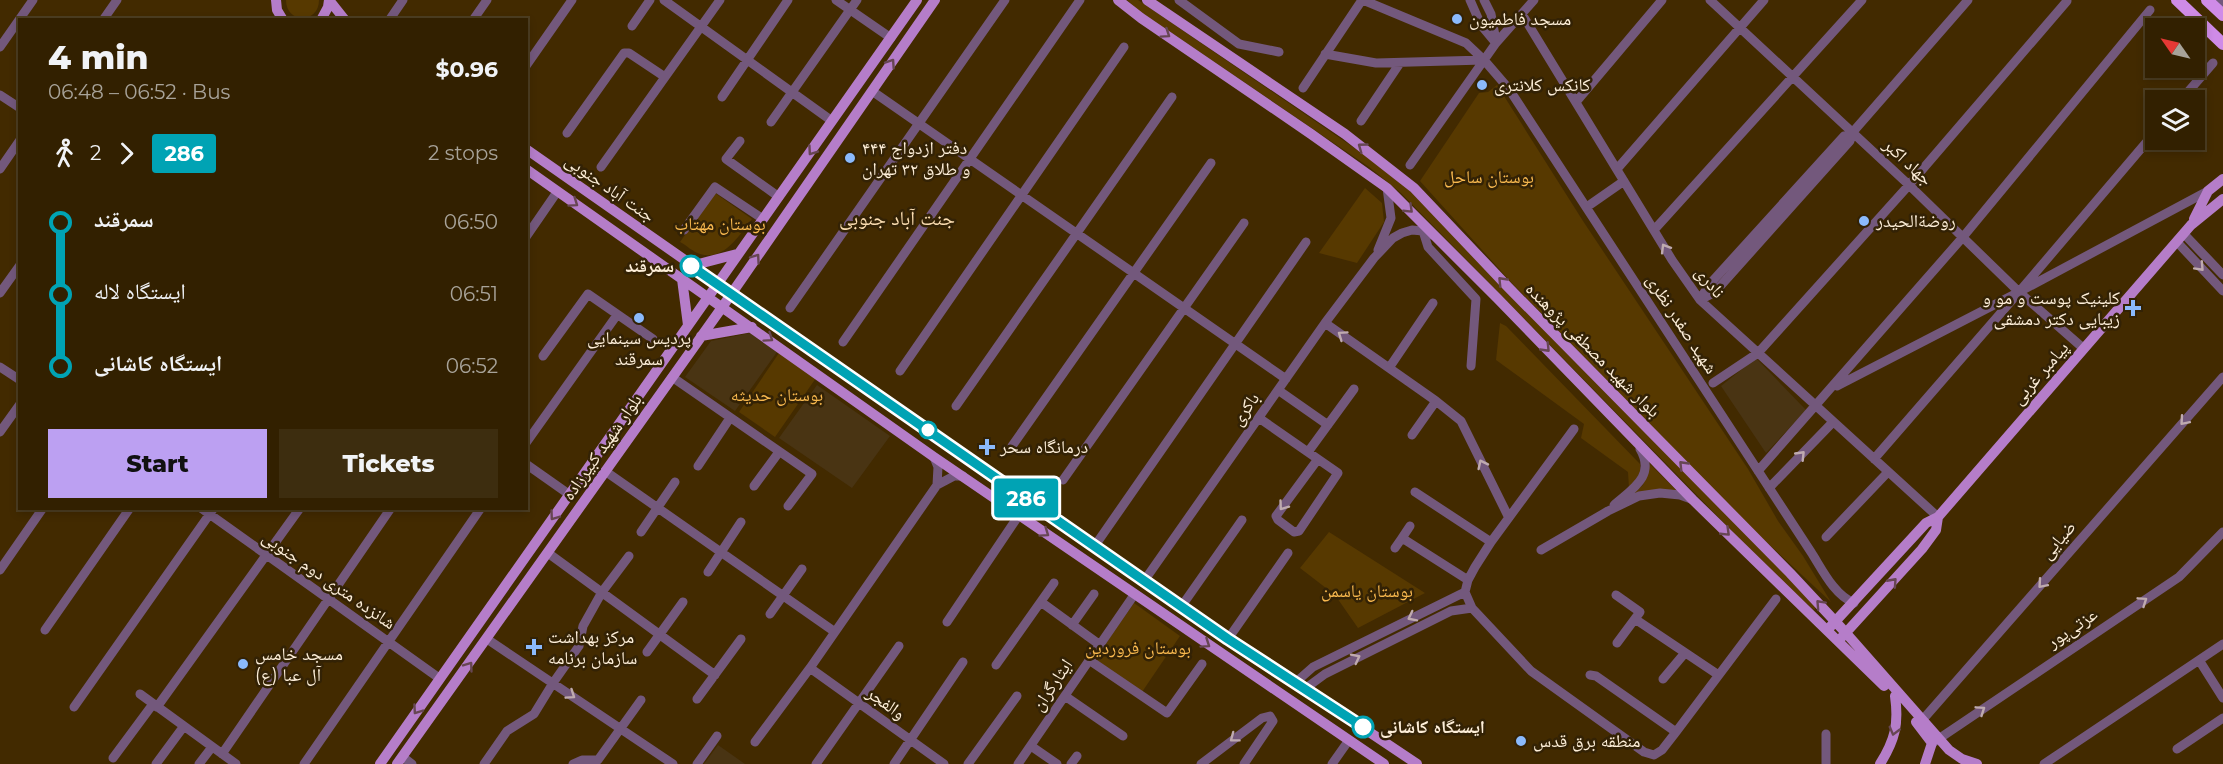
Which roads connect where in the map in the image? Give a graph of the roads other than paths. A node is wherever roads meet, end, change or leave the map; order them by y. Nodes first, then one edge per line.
1 (33, 0) edge
2 (117, 0) edge
3 (276, 0) edge
4 (329, 0) edge
5 (403, 0) edge
6 (487, 0) edge
7 (572, 0) edge
8 (650, 0) edge
9 (664, 0) edge
10 (720, 0) edge
11 (788, 0) edge
12 (836, 0) edge
13 (857, 0) edge
14 (917, 0) edge
15 (935, 0) edge
16 (1005, 0) edge
17 (1080, 0) edge
18 (1118, 0) edge
19 (1147, 0) edge
20 (1179, 0) edge
21 (1362, 0) edge
22 (1391, 0) edge
23 (1470, 0) edge
24 (1484, 0) edge
25 (1534, 0) edge
26 (1662, 0) edge
27 (1710, 0) edge
28 (1764, 0) edge
29 (1862, 0) edge
30 (1968, 0) edge
31 (2176, 0) edge
32 (2207, 0) edge
33 (2219, 0) edge
34 (2067, 1) edge
35 (2223, 4) edge
36 (850, 10) junction
37 (1384, 10) junction
38 (2150, 10) dead end
39 (1522, 14) junction
40 (2223, 15) edge
41 (20, 18) edge
42 (104, 18) edge
43 (280, 18) edge
44 (322, 18) edge
45 (343, 18) edge
46 (390, 18) edge
47 (475, 18) edge
48 (18, 21) edge
49 (632, 26) dead end
50 (700, 27) junction
51 (1739, 29) junction
52 (891, 38) junction
53 (1496, 43) junction
54 (2223, 44) edge
55 (0, 47) edge
56 (1124, 47) dead end
57 (1279, 52) dead end
58 (1325, 54) junction
59 (746, 60) junction
60 (1484, 60) junction
61 (528, 63) edge
62 (1401, 63) junction
63 (2213, 63) dead end
64 (665, 77) junction
65 (1793, 78) junction
66 (1303, 88) dead end
67 (2190, 90) edge
68 (792, 91) junction
69 (872, 91) junction
70 (0, 95) edge
71 (722, 97) dead end
72 (1172, 97) dead end
73 (1576, 102) junction
74 (18, 107) edge
75 (832, 121) junction
76 (771, 122) dead end
77 (1361, 122) dead end
78 (919, 123) junction
79 (1852, 133) junction
80 (567, 134) dead end
81 (740, 141) dead end
82 (18, 143) edge
83 (2145, 144) edge
84 (528, 150) edge
85 (970, 159) junction
86 (1211, 163) dead end
87 (1410, 165) dead end
88 (601, 167) dead end
89 (0, 169) edge
90 (1617, 169) junction
91 (528, 171) edge
92 (2223, 179) edge
93 (1624, 181) junction
94 (1909, 185) junction
95 (1387, 188) junction
96 (2208, 191) junction
97 (557, 192) junction
98 (1022, 195) junction
99 (779, 197) junction
100 (2223, 199) edge
101 (1591, 204) dead end
102 (763, 219) junction
103 (1244, 223) dead end
104 (684, 230) dead end
105 (1654, 230) junction
106 (1423, 231) junction
107 (1077, 233) junction
108 (528, 234) edge
109 (2184, 234) junction
110 (1436, 236) junction
111 (1963, 237) junction
112 (1306, 242) dead end
113 (737, 254) junction
114 (1374, 258) junction
115 (691, 266) junction
116 (18, 268) edge
117 (1134, 273) junction
118 (2223, 275) edge
119 (682, 279) junction
120 (717, 284) junction
121 (2223, 291) edge
122 (2019, 292) junction
123 (0, 293) edge
124 (731, 293) junction
125 (708, 296) junction
126 (1700, 300) junction
127 (1433, 303) dead end
128 (723, 306) junction
129 (790, 308) dead end
130 (1184, 308) junction
131 (617, 315) junction
132 (1326, 323) junction
133 (688, 325) junction
134 (752, 327) junction
135 (701, 336) junction
136 (653, 339) dead end
137 (843, 342) dead end
138 (1236, 344) junction
139 (2083, 348) junction
140 (1758, 353) junction
141 (543, 356) dead end
142 (1470, 366) dead end
143 (0, 367) edge
144 (1389, 368) junction
145 (900, 371) dead end
146 (672, 377) junction
147 (2223, 377) edge
148 (18, 379) edge
149 (1286, 379) junction
150 (1713, 383) dead end
151 (1354, 389) dead end
152 (1832, 389) junction
153 (1278, 390) junction
154 (1436, 401) junction
155 (956, 406) dead end
156 (18, 407) edge
157 (1816, 407) junction
158 (730, 418) junction
159 (1259, 418) junction
160 (1833, 422) junction
161 (1328, 425) junction
162 (1574, 429) dead end
163 (0, 432) edge
164 (1412, 435) dead end
165 (528, 440) edge
166 (1635, 440) junction
167 (1012, 446) dead end
168 (779, 452) junction
169 (1308, 452) junction
170 (934, 457) junction
171 (1318, 459) junction
172 (1874, 459) junction
173 (528, 465) edge
174 (698, 466) dead end
175 (605, 471) junction
176 (1758, 471) junction
177 (1888, 472) junction
178 (963, 476) junction
179 (1063, 480) dead end
180 (675, 482) dead end
181 (937, 485) junction
182 (754, 486) dead end
183 (1769, 488) junction
184 (1415, 492) dead end
185 (570, 495) junction
186 (1693, 500) junction
187 (788, 506) dead end
188 (658, 508) junction
189 (43, 510) edge
190 (129, 510) edge
191 (299, 510) edge
192 (390, 510) edge
193 (480, 510) edge
194 (1608, 511) junction
195 (212, 512) edge
196 (1019, 515) junction
197 (1508, 516) junction
198 (1938, 517) junction
199 (1242, 520) dead end
200 (741, 522) dead end
201 (1410, 526) dead end
202 (640, 532) dead end
203 (2223, 532) edge
204 (1826, 537) dead end
205 (1402, 538) junction
206 (1491, 542) junction
207 (1094, 547) junction
208 (1395, 548) dead end
209 (1541, 550) dead end
210 (548, 553) junction
211 (721, 553) junction
212 (1288, 553) dead end
213 (266, 555) junction
214 (629, 556) dead end
215 (802, 569) dead end
216 (0, 570) edge
217 (708, 572) dead end
218 (1468, 580) junction
219 (1144, 581) junction
220 (1054, 584) dead end
221 (602, 592) junction
222 (1465, 592) junction
223 (1094, 594) dead end
224 (1134, 595) junction
225 (1616, 595) dead end
226 (783, 596) junction
227 (1776, 599) dead end
228 (328, 600) junction
229 (683, 602) dead end
230 (1041, 602) junction
231 (1854, 603) junction
232 (1181, 607) junction
233 (1472, 608) junction
234 (770, 614) dead end
235 (1635, 619) junction
236 (947, 622) dead end
237 (1072, 625) junction
238 (1831, 626) junction
239 (1389, 628) junction
240 (45, 630) dead end
241 (835, 632) junction
242 (660, 635) junction
243 (1842, 636) junction
244 (1395, 638) junction
245 (488, 639) junction
246 (741, 639) dead end
247 (1228, 639) junction
248 (388, 642) junction
249 (1617, 644) dead end
250 (2223, 644) edge
251 (1100, 645) junction
252 (899, 646) dead end
253 (647, 652) dead end
254 (1684, 654) junction
255 (1089, 660) junction
256 (2199, 660) junction
257 (963, 662) dead end
258 (1202, 664) dead end
259 (996, 665) dead end
260 (810, 668) junction
261 (715, 675) junction
262 (1590, 675) dead end
263 (1718, 675) junction
264 (439, 678) junction
265 (1663, 679) dead end
266 (552, 683) junction
267 (1301, 685) junction
268 (140, 694) dead end
269 (1017, 696) dead end
270 (1065, 696) junction
271 (1895, 696) junction
272 (2223, 698) edge
273 (697, 699) dead end
274 (641, 700) dead end
275 (859, 704) junction
276 (155, 706) junction
277 (74, 707) dead end
278 (2223, 718) edge
279 (1921, 722) junction
280 (184, 726) junction
281 (621, 729) junction
282 (1676, 732) junction
283 (1826, 734) dead end
284 (717, 736) dead end
285 (1124, 736) dead end
286 (910, 740) junction
287 (1349, 740) junction
288 (1936, 741) junction
289 (755, 742) dead end
290 (1031, 746) junction
291 (212, 747) junction
292 (2177, 749) dead end
293 (222, 754) junction
294 (112, 758) dead end
295 (400, 761) edge
296 (380, 763) edge
297 (156, 764) edge
298 (199, 764) edge
299 (236, 764) edge
300 (304, 764) edge
301 (412, 764) edge
302 (484, 764) edge
303 (573, 764) edge
304 (673, 764) edge
305 (697, 764) edge
306 (816, 764) edge
307 (894, 764) edge
308 (944, 764) edge
309 (968, 764) edge
310 (1018, 764) edge
311 (1057, 764) edge
312 (1200, 764) edge
313 (1244, 764) edge
314 (1332, 764) edge
315 (1384, 764) edge
316 (1417, 764) edge
317 (1826, 764) edge
318 (1880, 764) edge
319 (1925, 764) edge
320 (1977, 764) edge
321 (2044, 764) edge

1 - 41 street
2 - 42 street
3 - 43 main road
4 - 44 main road
4 - 45 main road
5 - 46 street
6 - 47 street
7 - 61 street
8 - 49 street
9 - 50 street
10 - 50 street
11 - 59 street
12 - 36 street
13 - 36 street
14 - 52 main road, بلوار شهید کبیرزاده
69 -> 15 main road, بلوار شهید کبیرزاده
16 - 78 street
17 - 85 street
18 -> 95 main road, بلوار شهید مصطفی پژوهنده
238 -> 19 main road, بلوار شهید مصطفی پژوهنده
20 - 57 street
21 - 37 street, شهید صفدر نظری
21 - 58 street
22 - 37 street
23 - 53 street
24 - 53 street
25 - 39 street
26 - 73 street
27 - 51 street, جهاد اکبر
28 - 51 street
29 - 65 street
30 - 79 street
31 - 54 highway
32 - 40 highway
33 - 35 street
34 - 94 street
36 - 52 street
36 - 68 street
37 - 60 street, شهید صفدر نظری
38 - 111 street
39 - 53 street
39 - 73 street, نادری
48 - 55 street
50 - 59 street
50 - 64 street
51 - 65 street, جهاد اکبر
51 - 90 street
52 - 75 main road, بلوار شهید کبیرزاده
53 - 60 street
56 - 98 street
58 - 62 street
58 - 66 street
59 - 68 street
59 - 71 street
60 - 62 street
60 - 87 street
60 - 176 street, شهید صفدر نظری
62 - 77 street
63 - 67 street
64 - 80 street
64 - 88 street
65 - 79 street, جهاد اکبر
65 - 105 street
68 - 75 street
68 - 76 street
69 - 78 street
124 -> 69 main road, بلوار شهید کبیرزاده
70 - 74 street
72 - 107 street
73 - 90 street, نادری
75 -> 99 main road, بلوار شهید کبیرزاده
78 - 85 street
78 - 129 street
79 - 94 street, جهاد اکبر
79 - 126 street
81 - 99 street
82 - 89 street
83 - 122 street
84 - 115 main road, جنت آباد جنوبی
85 - 98 street
85 - 137 street
86 - 117 street
90 - 93 street, نادری
91 - 97 main road, جنت آباد جنوبی
92 - 96 main road, پیامبر غربی
93 - 101 street
93 - 105 street, نادری
94 - 111 street, جهاد اکبر
94 - 140 street
95 -> 110 main road, بلوار شهید مصطفی پژوهنده
95 - 114 street, باکری
96 - 109 main road, پیامبر غربی
96 - 122 street
97 - 108 street
97 -> 119 main road, جنت آباد جنوبی
98 - 107 street
98 - 145 street
99 - 102 main road, بلوار شهید کبیرزاده
100 - 109 main road, پیامبر غربی
102 - 104 street
102 - 113 main road, بلوار شهید کبیرزاده
103 - 130 street
126 -> 105 street, نادری
106 - 110 street
106 - 114 street, باکری
106 - 142 street
107 - 117 street
107 - 155 street
109 - 118 street
109 -> 121 street
109 - 139 main road, پیامبر غربی
110 -> 166 main road, بلوار شهید مصطفی پژوهنده
111 - 122 street, جهاد اکبر
111 - 152 street
112 - 138 street
113 - 115 main road
113 - 120 main road, بلوار شهید کبیرزاده
114 - 132 street, باکری
115 - 120 main road, جنت آباد جنوبی
116 - 123 street
117 - 130 street
117 - 167 street
119 - 125 main road, جنت آباد جنوبی
119 - 133 main road
120 - 124 main road, جنت آباد جنوبی
120 - 125 main road, بلوار شهید کبیرزاده
122 - 139 street, جهاد اکبر
122 - 152 street
122 - 172 street
124 - 128 main road, بلوار شهید کبیرزاده
124 - 207 main road, جنت آباد جنوبی
125 - 128 main road, جنت آباد جنوبی
125 - 133 main road, بلوار شهید کبیرزاده
126 - 140 street, نادری
127 - 144 street
128 - 134 main road, جنت آباد جنوبی
128 - 135 main road, بلوار شهید کبیرزاده
130 - 138 street
130 - 179 street
131 - 136 street
131 - 141 street
131 - 165 street
144 -> 132 street
132 - 149 street, باکری
133 - 185 main road, بلوار شهید کبیرزاده
134 - 135 main road
134 -> 170 main road, جنت آباد جنوبی
135 - 146 main road, بلوار شهید کبیرزاده
138 - 149 street
138 - 207 street
139 - 198 main road, پیامبر غربی
140 - 150 street
140 - 157 street, نادری
143 - 148 street
144 - 154 street
146 - 158 street
146 - 175 main road, بلوار شهید کبیرزاده
147 -> 279 street, ضیایی
149 - 153 street, باکری
151 - 161 street
152 - 157 street
153 - 159 street, باکری
153 - 161 street
154 - 164 street
197 -> 154 street
156 - 163 street
157 - 160 street, نادری
157 - 176 street
158 - 168 street
158 - 174 street
159 - 169 street
159 - 219 street, باکری
160 - 172 street, نادری
183 -> 160 street
161 - 169 street
162 - 197 street
166 - 186 main road, بلوار شهید مصطفی پژوهنده
166 - 194 street
168 - 182 street
168 - 187 street
169 - 171 street
170 - 178 main road, جنت آباد جنوبی
170 - 181 street
171 -> 171 street
172 - 177 street, نادری
173 - 185 street
175 - 188 street
175 - 210 main road, بلوار شهید کبیرزاده
176 - 183 street, شهید صفدر نظری
177 - 198 street, نادری
177 - 204 street
178 - 181 street
178 - 196 main road, جنت آباد جنوبی
180 - 188 street
181 - 241 street
183 - 231 street, شهید صفدر نظری
184 - 206 street
185 -> 264 main road, بلوار شهید کبیرزاده
186 - 194 street
186 -> 238 main road, بلوار شهید مصطفی پژوهنده
188 - 202 street
188 - 211 street
189 - 216 street
190 - 240 street
191 - 213 street
192 - 228 street
193 - 248 street
194 - 209 street
195 - 213 street, شانزده متری دوم جنوبی
195 - 277 street
196 -> 224 main road, جنت آباد جنوبی
196 - 236 street
197 - 206 street
198 - 231 main road, پیامبر غربی
243 -> 198 main road, پیامبر غربی
199 - 232 street
200 - 211 street
201 - 205 street
288 -> 203 street, عزتی‌پور
205 - 208 street
205 - 218 street
206 - 218 street
207 - 219 main road, جنت آباد جنوبی
210 - 221 street
210 - 245 main road, بلوار شهید کبیرزاده
211 - 217 street
211 - 226 street
212 - 247 street
213 - 228 street, شانزده متری دوم جنوبی
213 - 276 street
214 - 221 street
215 - 226 street
218 - 222 street
219 - 232 main road, جنت آباد جنوبی
220 - 230 street
221 - 242 street
221 - 266 street
222 - 233 street
222 -> 239 street
223 - 237 street
224 - 251 street, ایثارگران
224 -> 287 main road, جنت آباد جنوبی
225 - 235 street
226 - 234 street
226 - 241 street
227 - 263 street
228 - 248 street, شانزده متری دوم جنوبی
228 - 293 street
229 - 242 street
230 - 237 street
230 - 259 street
231 - 238 main road, پیامبر غربی
232 - 247 main road, جنت آباد جنوبی
233 - 244 street
233 - 282 street
235 - 249 street
235 - 254 street
237 - 251 street
238 - 243 main road, بلوار شهید مصطفی پژوهنده
239 - 244 street
239 - 267 street
241 - 260 street
242 - 253 street
242 - 261 street
243 - 271 main road, بلوار شهید مصطفی پژوهنده
243 - 279 main road, بلوار شهید مصطفی پژوهنده
267 -> 244 street
245 - 266 street
295 -> 245 main road, بلوار شهید کبیرزاده
246 - 261 street
247 - 267 main road, جنت آباد جنوبی
248 - 264 street, شانزده متری دوم جنوبی
248 - 300 street
250 - 256 street
251 - 255 street, ایثارگران
252 - 275 street
254 - 263 street
254 - 265 street
255 - 258 street
255 - 270 street, ایثارگران
256 - 272 street
256 - 321 street
257 - 286 street
260 - 275 street, والفجر
260 - 289 street
261 - 273 street
262 - 282 street
263 - 282 street
264 -> 296 main road, بلوار شهید کبیرزاده
266 -> 281 street
266 - 302 street
267 - 316 main road, جنت آباد جنوبی
268 - 276 street
269 - 309 street
270 - 285 street
270 - 290 street, ایثارگران
271 - 279 main road, بلوار شهید مصطفی پژوهنده
271 -> 318 main road
274 - 281 street
275 - 286 street, والفجر
275 - 306 street
276 - 280 street
276 - 294 street
278 - 292 street
279 - 288 main road, بلوار شهید مصطفی پژوهنده
280 - 291 street
280 - 297 street
281 - 303 street
281 - 304 street
283 - 317 street
284 - 305 street
286 - 307 street
286 - 308 street, والفجر
287 - 314 street
287 - 315 main road, جنت آباد جنوبی
288 - 319 main road
288 - 320 main road, بلوار شهید مصطفی پژوهنده
290 - 310 street, ایثارگران
290 - 311 street
291 - 293 street
291 - 298 street
293 - 299 street
295 - 301 street
313 -> 312 street

